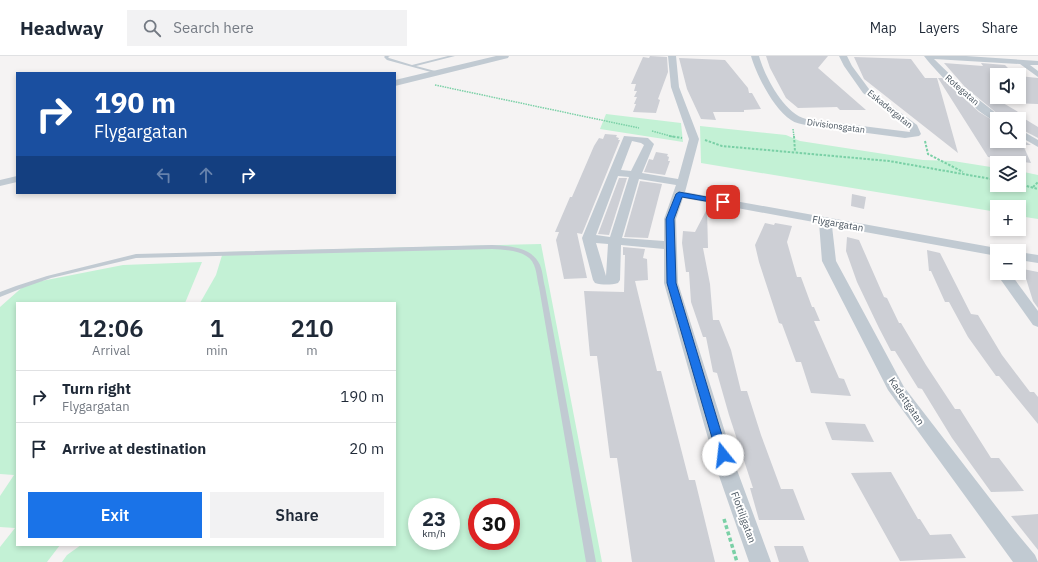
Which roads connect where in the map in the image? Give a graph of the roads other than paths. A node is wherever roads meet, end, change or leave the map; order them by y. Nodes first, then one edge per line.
1 (388, 56) edge
2 (453, 56) edge
3 (506, 56) edge
4 (672, 56) edge
5 (755, 56) edge
6 (843, 56) edge
7 (930, 56) edge
8 (1022, 62) junction
9 (1038, 63) edge
10 (412, 66) junction
11 (438, 73) junction
12 (1038, 75) edge
13 (396, 83) edge
14 (990, 113) edge
15 (905, 135) joint
16 (1026, 136) edge
17 (1038, 144) edge
18 (614, 172) junction
19 (635, 175) junction
20 (16, 179) edge
21 (0, 183) edge
22 (681, 189) junction
23 (825, 221) junction
24 (588, 238) junction
25 (615, 241) junction
26 (670, 246) junction
27 (990, 251) edge
28 (1026, 257) edge
29 (1038, 259) edge
30 (1007, 280) edge
31 (0, 295) edge
32 (1038, 322) edge
33 (591, 562) edge
34 (760, 562) edge
35 (1027, 562) edge

1 - 10 lane
2 - 10 lane
3 - 11 street
4 - 22 street, Flottiljgatan
5 - 15 street, Divisionsgatan
6 - 15 street, Eskadergatan
7 - 8 street
7 - 14 street, Rotegatan
8 - 9 street
8 - 12 street
10 - 11 lane
11 - 13 street
16 - 17 street
18 - 19 street, Flygargatan
18 - 19 street
18 - 24 street
19 - 22 street, Flygargatan
19 - 25 street
20 - 21 street
22 - 23 street, Flygargatan
22 - 26 street, Flottiljgatan
23 - 27 street, Flygargatan
23 - 35 street, Kadettgatan
24 - 25 street
24 - 25 street
25 - 26 street
26 - 34 street, Flottiljgatan
28 - 29 street
30 - 32 street
31 - 33 lane

